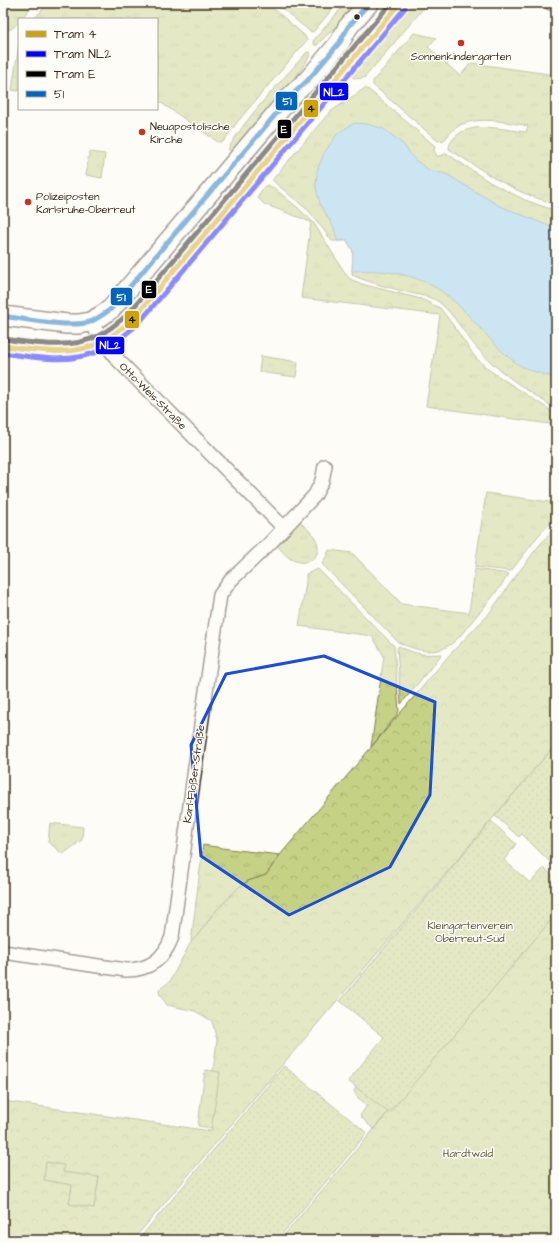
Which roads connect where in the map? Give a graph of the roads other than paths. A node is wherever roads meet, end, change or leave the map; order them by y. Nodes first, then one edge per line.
1 (369, 3) edge
2 (551, 3) edge
3 (556, 4) edge
4 (3, 316) edge
5 (90, 322) junction
6 (325, 466) dead end
7 (284, 528) junction
8 (3, 952) edge

1 - 5 street
2 - 3 street
4 - 5 street
5 - 7 street, Otto-Wels-Straße
6 - 7 street, Karl-Flößer-Straße
7 - 8 street, Karl-Flößer-Straße

